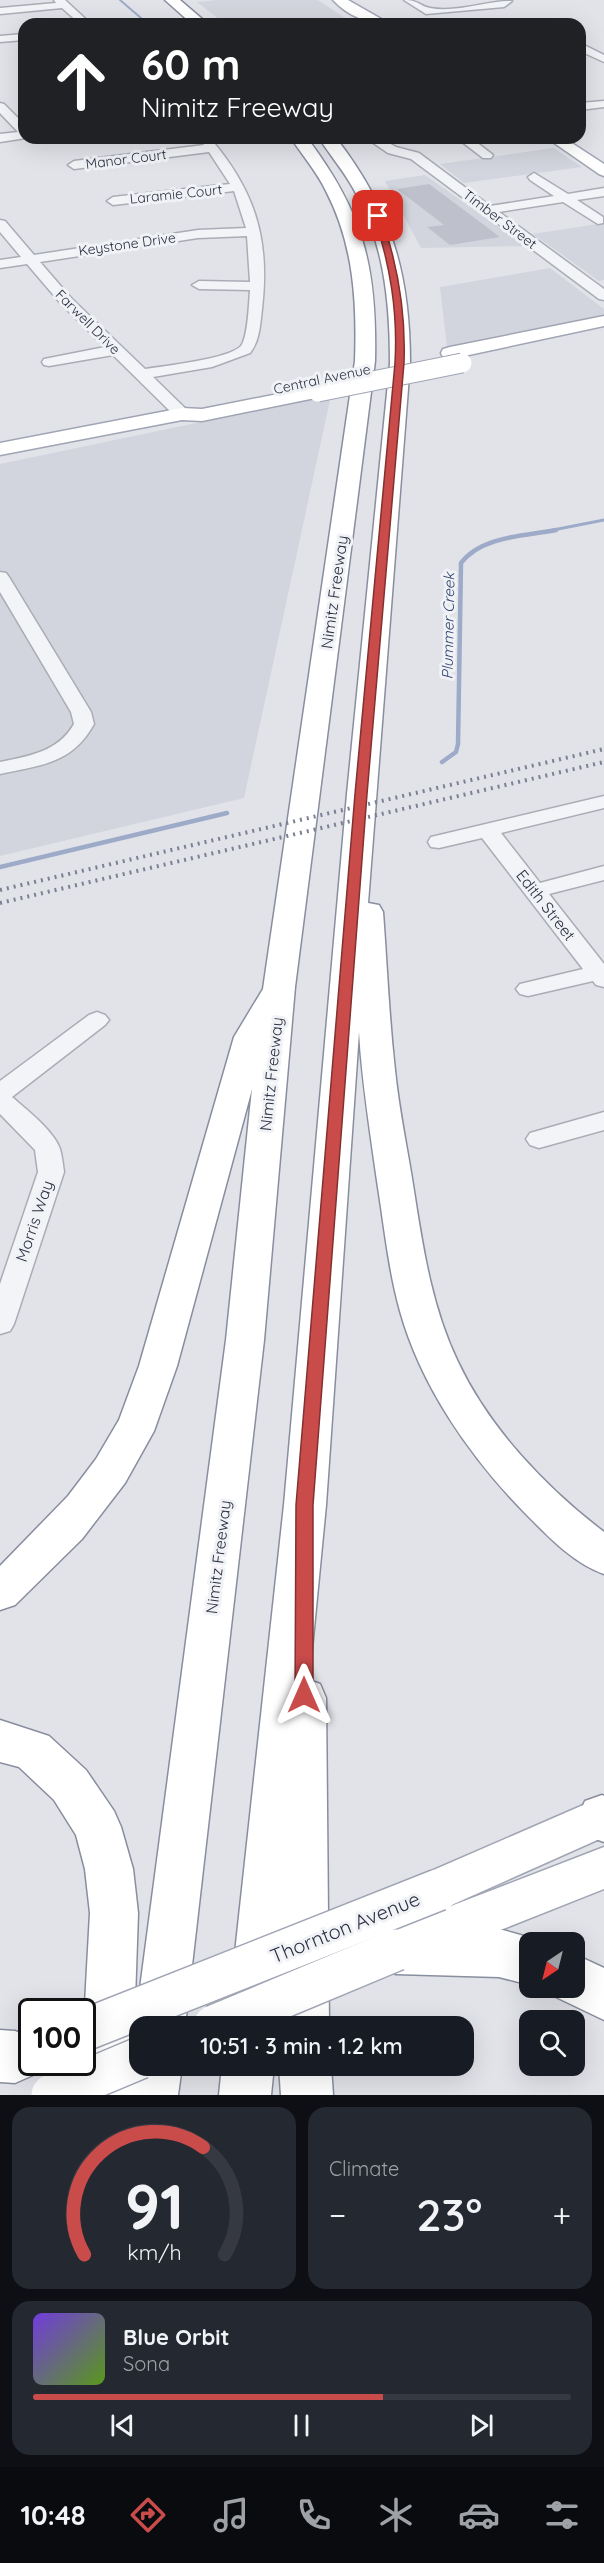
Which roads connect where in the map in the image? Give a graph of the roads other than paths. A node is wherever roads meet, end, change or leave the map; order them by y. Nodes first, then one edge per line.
1 (172, 0) edge
2 (339, 0) edge
3 (409, 0) edge
4 (505, 0) edge
5 (62, 2) edge
6 (0, 11) edge
7 (79, 18) edge
8 (194, 18) edge
9 (366, 18) edge
10 (18, 38) edge
11 (0, 39) edge
12 (586, 50) edge
13 (604, 60) edge
14 (604, 66) edge
15 (592, 68) dead end
16 (604, 104) edge
17 (0, 106) edge
18 (586, 106) edge
19 (18, 126) edge
20 (18, 134) edge
21 (0, 138) edge
22 (203, 144) edge
23 (210, 144) edge
24 (303, 144) edge
25 (331, 144) edge
26 (382, 144) edge
27 (472, 144) edge
28 (563, 144) edge
29 (579, 144) edge
30 (487, 154) dead end
31 (604, 160) edge
32 (74, 165) dead end
33 (604, 171) edge
34 (534, 177) dead end
35 (239, 187) junction
36 (604, 192) edge
37 (566, 198) junction
38 (113, 201) dead end
39 (488, 210) junction
40 (598, 220) dead end
41 (0, 224) edge
42 (255, 232) junction
43 (30, 259) junction
44 (0, 264) edge
45 (199, 285) dead end
46 (259, 286) junction
47 (604, 296) edge
48 (604, 321) edge
49 (604, 332) edge
50 (115, 350) junction
51 (456, 358) junction
52 (50, 362) dead end
53 (143, 374) junction
54 (182, 414) junction
55 (0, 449) edge
56 (0, 577) edge
57 (0, 768) edge
58 (361, 794) junction
59 (604, 802) edge
60 (487, 830) junction
61 (439, 842) dead end
62 (604, 873) edge
63 (535, 891) junction
64 (601, 976) edge
65 (279, 987) junction
66 (528, 989) dead end
67 (97, 1020) dead end
68 (0, 1093) edge
69 (0, 1100) edge
70 (604, 1121) edge
71 (539, 1139) dead end
72 (9, 1264) edge
73 (0, 1324) edge
74 (305, 1505) junction
75 (604, 1556) edge
76 (0, 1592) edge
77 (0, 1741) edge
78 (603, 1818) edge
79 (604, 1868) edge
80 (396, 1950) junction
81 (519, 1958) edge
82 (585, 1985) edge
83 (604, 1995) edge
84 (161, 2016) edge
85 (238, 2016) edge
86 (253, 2016) edge
87 (303, 2016) edge
88 (96, 2025) edge
89 (129, 2063) edge
90 (155, 2076) edge
91 (247, 2076) edge
92 (306, 2076) edge
93 (52, 2095) edge
94 (106, 2095) edge
95 (152, 2095) edge
96 (246, 2095) edge
97 (307, 2095) edge

1 - 8 highway
2 - 9 main road
3 - 4 street
5 - 6 street
5 - 7 street
10 - 11 street
12 - 13 street
14 - 15 street
16 - 18 street
17 - 19 street
20 - 21 street
22 - 32 street, Manor Court
23 - 35 street
24 - 65 highway, Nimitz Freeway
25 - 58 highway
26 - 39 street, Timber Street
27 - 30 street
28 - 33 main road
29 - 31 main road
34 - 37 street
35 - 38 street, Laramie Court
35 - 42 street
36 - 37 street
37 - 39 street
37 - 40 street
39 - 47 street, Timber Street
41 - 43 street, Farwell Drive
42 - 43 street, Keystone Drive
42 - 46 street
43 - 44 street, Keystone Drive
43 - 50 street, Farwell Drive
45 - 46 street
46 - 53 street
48 - 51 main road, Central Avenue
49 - 51 main road, Central Avenue
50 - 52 street
50 - 53 street, Farwell Drive
51 - 54 main road, Central Avenue, bridge
53 - 54 street, Farwell Drive
54 - 55 main road, Central Avenue
56 - 57 street
58 - 74 highway
58 - 75 highway
59 - 60 street
60 - 61 street
60 - 63 street, Edith Street
62 - 63 street
63 - 64 street, Edith Street
64 - 66 street
65 - 76 highway
65 - 84 highway, Nimitz Freeway
67 - 68 street
69 - 72 street, Morris Way
70 - 71 street
72 - 73 street, Morris Way
74 - 86 highway
74 - 87 highway
77 - 94 highway
78 - 88 main road, Thornton Avenue, bridge
79 - 80 main road
80 - 81 highway
80 - 85 main road, bridge
82 - 83 highway
89 - 93 main road, bridge
90 - 95 highway
91 - 96 highway
92 - 97 highway

